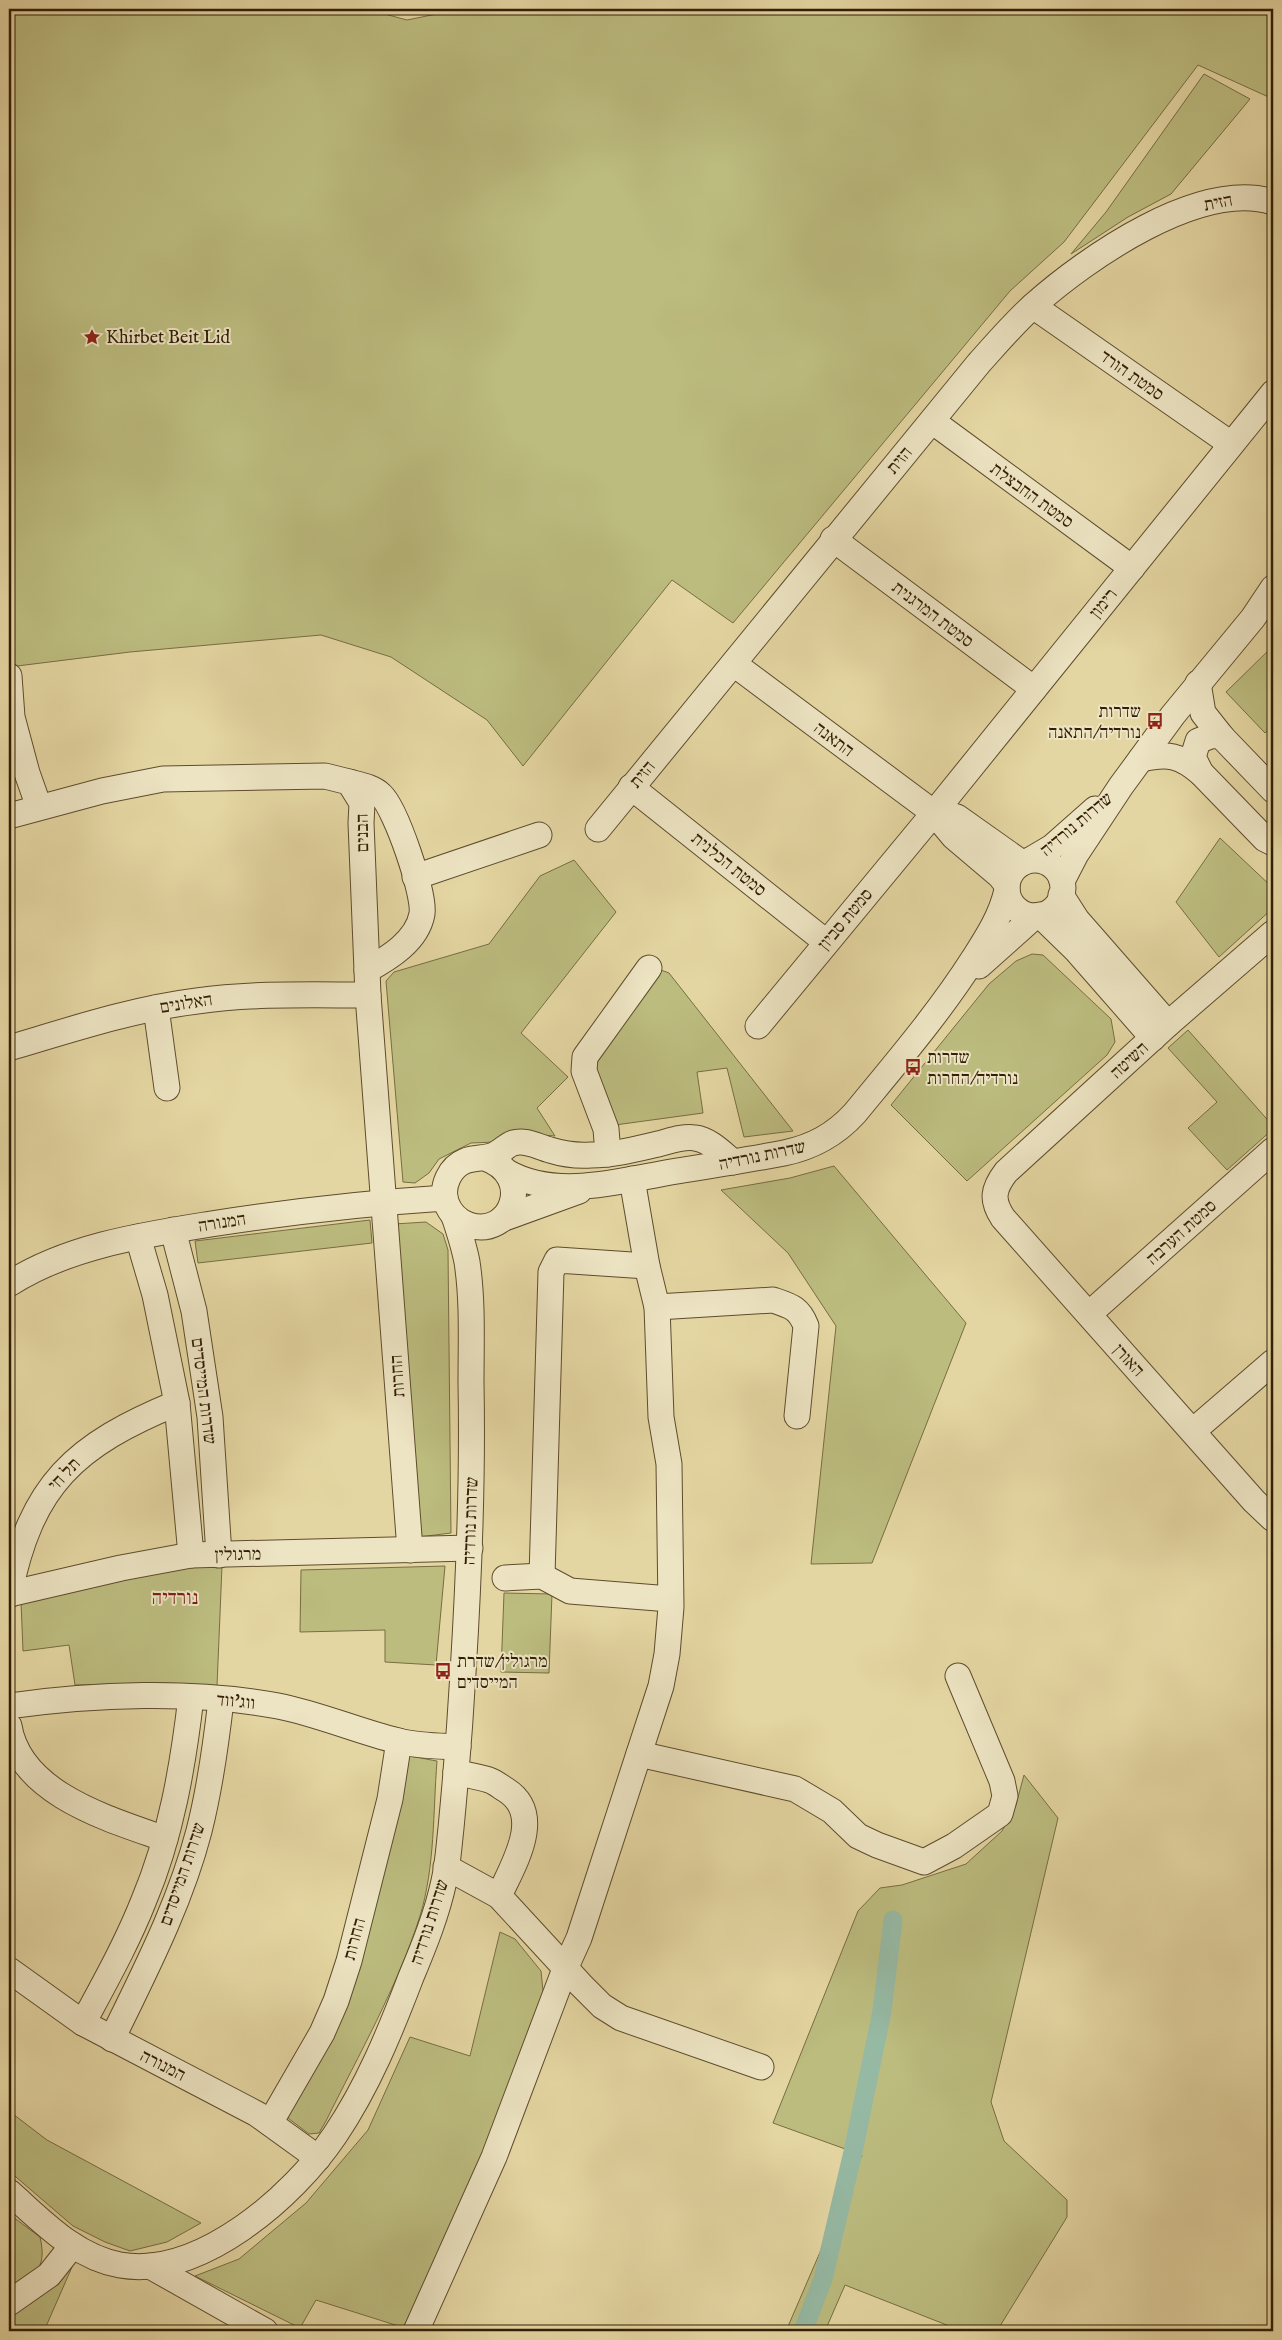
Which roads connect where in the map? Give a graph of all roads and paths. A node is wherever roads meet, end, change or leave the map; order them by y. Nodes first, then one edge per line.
1 (1273, 202) edge
2 (1033, 306) junction
3 (1273, 393) edge
4 (932, 421) junction
5 (1231, 444) junction
6 (833, 539) junction
7 (1132, 568) junction
8 (1273, 588) edge
9 (1273, 620) edge
10 (1219, 661) junction
11 (734, 664) junction
12 (9, 676) edge
13 (1198, 683) junction
14 (1034, 689) junction
15 (1222, 737) junction
16 (1141, 759) junction
17 (1201, 773) junction
18 (349, 782) junction
19 (1121, 786) junction
20 (631, 787) junction
21 (1273, 790) edge
22 (39, 807) junction
23 (934, 814) junction
24 (9, 816) edge
25 (598, 829) dead end
26 (539, 835) dead end
27 (1273, 843) edge
28 (1026, 862) junction
29 (415, 877) junction
30 (1007, 887) junction
31 (1062, 888) junction
32 (1037, 915) junction
33 (1273, 933) edge
34 (826, 942) junction
35 (649, 968) dead end
36 (367, 970) junction
37 (952, 992) junction
38 (368, 995) junction
39 (156, 1008) junction
40 (758, 1026) dead end
41 (1160, 1031) junction
42 (9, 1048) edge
43 (167, 1088) dead end
44 (1273, 1150) edge
45 (608, 1154) junction
46 (485, 1158) junction
47 (733, 1162) junction
48 (507, 1172) junction
49 (632, 1179) junction
50 (595, 1185) junction
51 (995, 1194) joint
52 (383, 1202) junction
53 (450, 1207) junction
54 (497, 1222) junction
55 (173, 1230) junction
56 (138, 1237) junction
57 (647, 1266) junction
58 (9, 1284) edge
59 (470, 1292) junction
60 (657, 1307) junction
61 (1089, 1314) junction
62 (1273, 1362) edge
63 (177, 1403) junction
64 (797, 1416) dead end
65 (1193, 1431) junction
66 (1273, 1519) edge
67 (470, 1548) junction
68 (410, 1550) junction
69 (191, 1555) junction
70 (219, 1555) junction
71 (542, 1576) junction
72 (505, 1578) dead end
73 (9, 1594) edge
74 (670, 1599) junction
75 (958, 1676) dead end
76 (191, 1697) junction
77 (221, 1700) junction
78 (9, 1706) edge
79 (9, 1726) edge
80 (399, 1742) junction
81 (458, 1746) junction
82 (638, 1754) junction
83 (456, 1772) junction
84 (165, 1839) junction
85 (446, 1867) junction
86 (499, 1896) junction
87 (565, 1969) junction
88 (9, 1970) edge
89 (83, 2023) junction
90 (112, 2039) junction
91 (761, 2067) dead end
92 (270, 2123) junction
93 (318, 2158) junction
94 (10, 2198) edge
95 (72, 2246) junction
96 (150, 2266) junction
97 (9, 2304) edge
98 (265, 2331) edge
99 (416, 2331) edge

1 - 2 street, הזית
2 - 4 street, הזית
2 - 5 street, סמטת הורד
3 - 5 street, רימון
4 - 6 street, הזית
4 - 7 street, סמטת החבצלת
5 - 7 street, רימון
6 - 11 street, הזית
6 - 14 street, סמטת המרגנית
7 - 14 street, רימון
8 - 10 street, שדרות נורדיה
9 - 10 street, שדרות נורדיה
10 - 13 street, שדרות נורדיה
11 - 20 street, הזית
11 - 23 street, התאנה
12 - 22 street
13 - 15 street
13 - 16 street, שדרות נורדיה
14 - 23 street, רימון
15 - 17 street
15 - 21 street
16 - 17 street
16 - 19 street, שדרות נורדיה
17 - 27 street
18 - 22 street
18 - 29 street
18 - 36 street, הבנים
19 - 28 street, שדרות נורדיה
19 - 31 street, שדרות נורדיה
20 - 25 street, הזית
20 - 34 street, סמטת הכלנית
22 - 24 street
23 - 28 street, התאנה
23 - 30 street, התאנה
23 - 34 street, סמטת סביון
26 - 29 street
28 - 30 street
28 - 31 street
29 - 36 street
30 - 32 street
30 - 37 street, שדרות נורדיה
31 - 32 street
31 - 41 street
32 - 37 street, שדרות נורדיה
32 - 41 street
33 - 41 street, השיטה
34 - 40 street, סמטת סביון
35 - 45 street
36 - 38 street, הבנים
37 - 47 street, שדרות נורדיה
38 - 39 street, האלונים
38 - 52 street, הבנים
39 - 42 street, האלונים
39 - 43 street
41 - 51 street, השיטה
44 - 61 street, סמטת הערבה
45 - 46 street
45 - 47 street
46 - 48 street
46 - 53 street
47 - 49 street, שדרות נורדיה
48 - 50 street, שדרות נורדיה
48 - 54 street
49 - 50 street, שדרות נורדיה
49 - 57 street
50 - 54 street, שדרות נורדיה
51 - 61 street, האורן
52 - 53 street, המנורה
52 - 55 street, המנורה
52 - 68 street, החרות
53 - 54 street
53 - 59 street, שדרות נורדיה
54 - 59 street, שדרות נורדיה
55 - 56 street, המנורה
55 - 70 street, שדרות המייסדים
56 - 58 street, המנורה
56 - 63 street, שדרות המייסדים
57 - 60 street
57 - 71 street
59 - 67 street, שדרות נורדיה
60 - 64 street
60 - 74 street
61 - 65 street, האורן
62 - 65 street
63 - 69 street, שדרות המייסדים
63 - 73 street, תל חי
65 - 66 street, האורן
67 - 68 street, מרגולין
67 - 81 street, שדרות נורדיה
68 - 70 street, מרגולין
69 - 70 street, מרגולין
69 - 73 street, מרגולין
71 - 72 street
71 - 74 street
74 - 82 street
75 - 82 street
76 - 77 street, ווג'ווד
76 - 78 street, ווג'ווד
76 - 84 street, שדרות המייסדים
77 - 80 street, ווג'ווד
77 - 90 street, שדרות המייסדים
79 - 84 street
80 - 81 street, ווג'ווד
80 - 92 street, החרות
81 - 83 street, שדרות נורדיה
82 - 87 street
83 - 85 street, שדרות נורדיה
83 - 86 street
84 - 89 street, שדרות המייסדים
85 - 86 street
85 - 93 street, שדרות נורדיה
86 - 87 street
87 - 91 street
87 - 99 street
88 - 89 street, המנורה
89 - 90 street, המנורה
90 - 92 street, המנורה
92 - 93 street, המנורה
93 - 96 street, שדרות נורדיה
94 - 95 street, שדרות נורדיה
95 - 96 street, שדרות נורדיה
95 - 97 street
96 - 98 street

